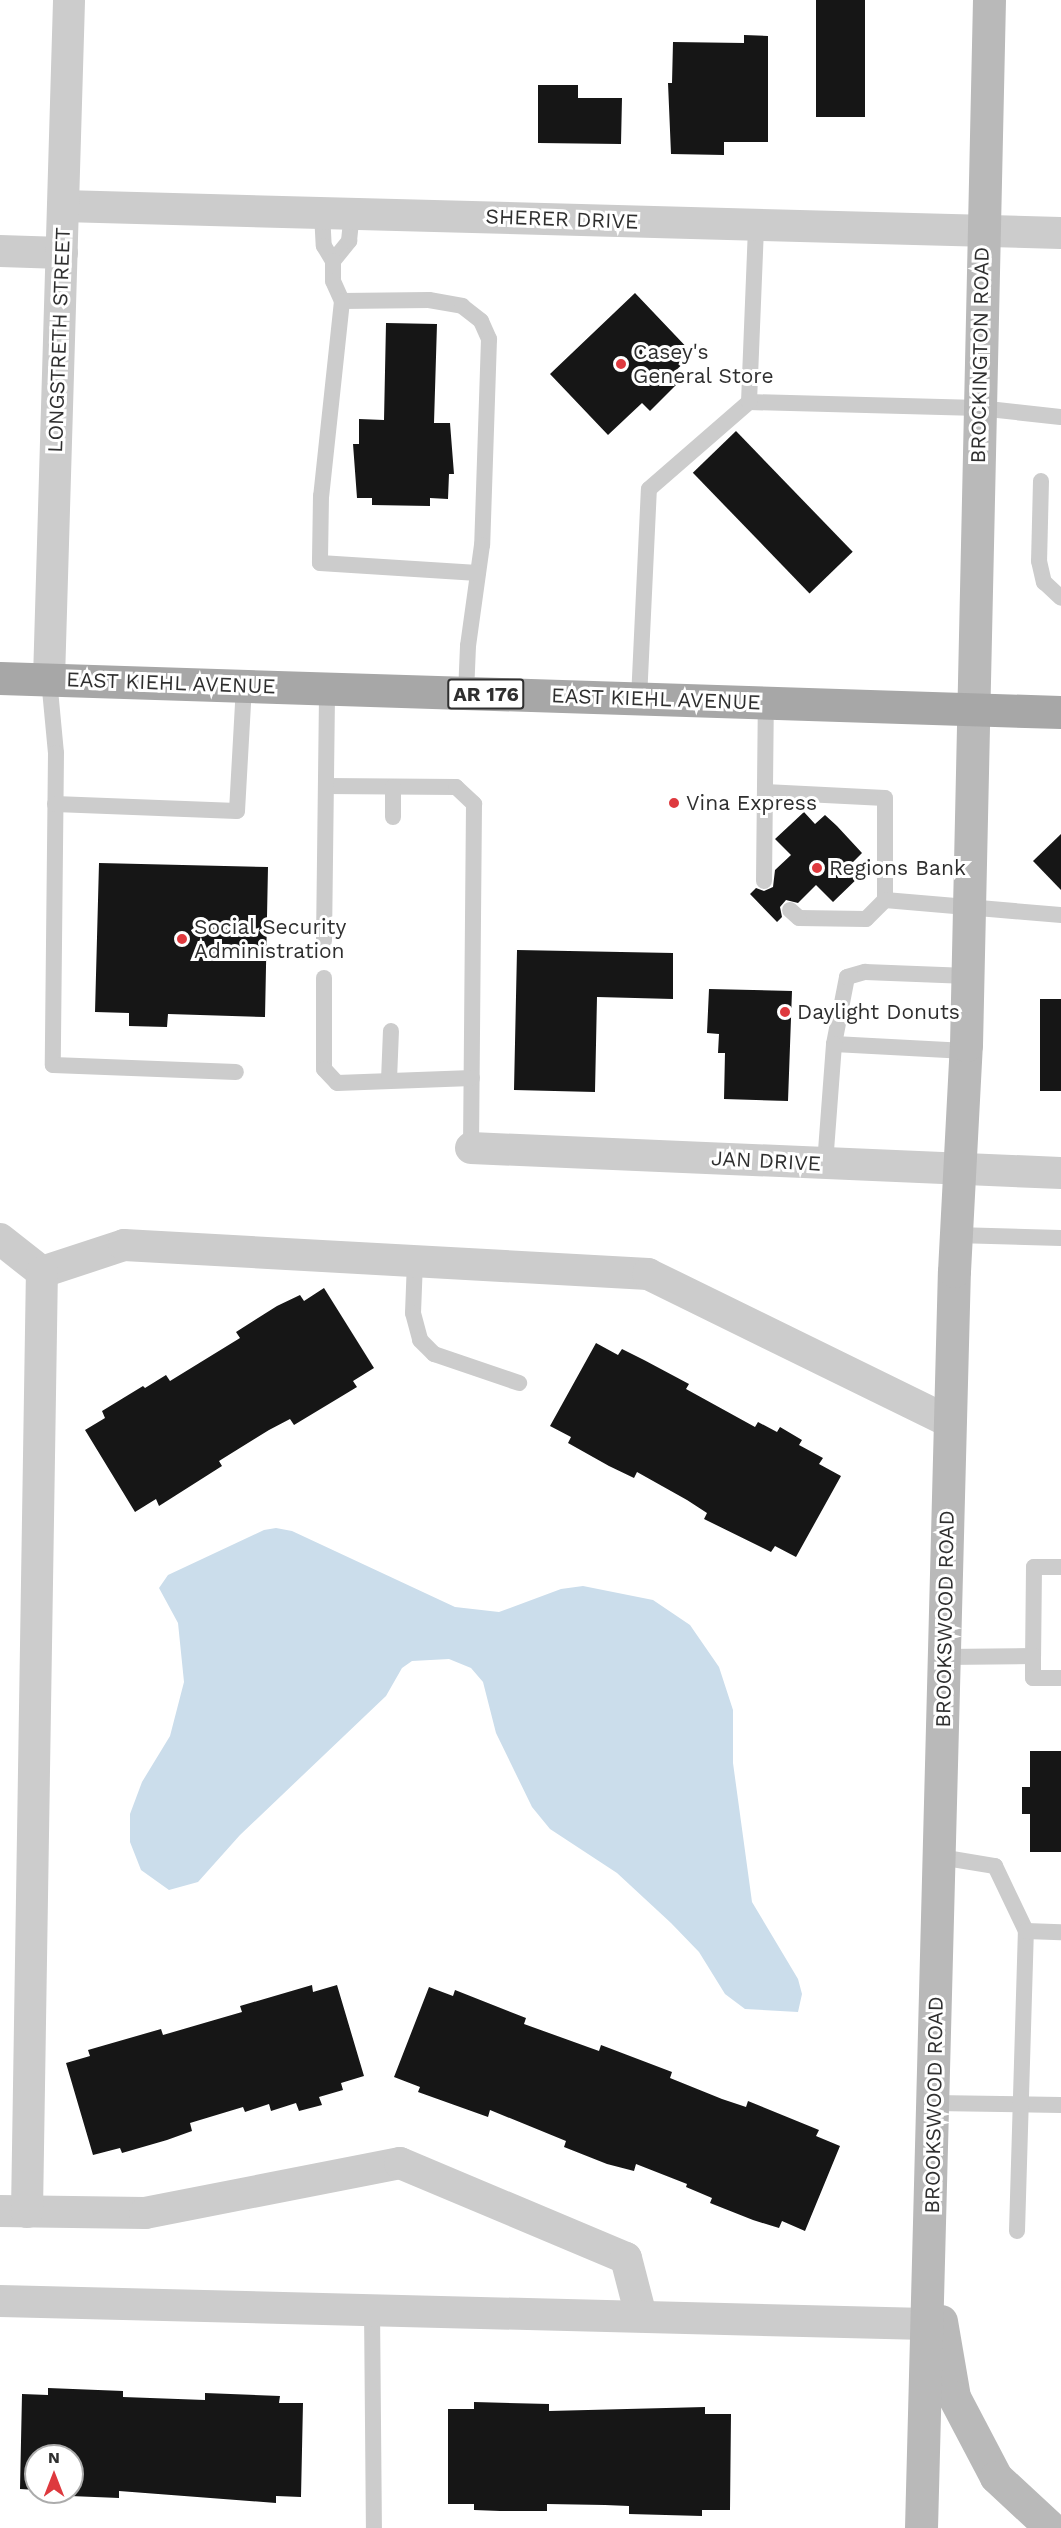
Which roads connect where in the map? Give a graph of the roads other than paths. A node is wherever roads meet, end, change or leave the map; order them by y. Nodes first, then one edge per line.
1 (69, 0) edge
2 (989, 0) edge
3 (63, 206) junction
4 (337, 213) junction
5 (756, 224) junction
6 (983, 230) junction
7 (1061, 233) edge
8 (0, 250) edge
9 (62, 253) junction
10 (333, 261) junction
11 (342, 301) junction
12 (748, 402) junction
13 (979, 408) junction
14 (1061, 417) edge
15 (1041, 481) dead end
16 (478, 573) junction
17 (1061, 598) edge
18 (0, 678) edge
19 (50, 679) junction
20 (244, 686) junction
21 (327, 689) junction
22 (466, 693) junction
23 (639, 699) junction
24 (766, 703) junction
25 (972, 710) junction
26 (1061, 712) edge
27 (326, 786) junction
28 (393, 787) junction
29 (765, 792) junction
30 (54, 804) junction
31 (393, 817) dead end
32 (764, 881) dead end
33 (885, 900) junction
34 (968, 907) junction
35 (790, 910) dead end
36 (1061, 915) edge
37 (324, 941) dead end
38 (968, 976) junction
39 (324, 978) dead end
40 (391, 1031) dead end
41 (834, 1044) junction
42 (966, 1051) junction
43 (236, 1072) dead end
44 (472, 1078) junction
45 (389, 1080) junction
46 (471, 1148) joint
47 (825, 1164) junction
48 (959, 1169) junction
49 (1061, 1173) edge
50 (955, 1235) junction
51 (1061, 1238) edge
52 (0, 1239) edge
53 (415, 1261) junction
54 (42, 1272) junction
55 (519, 1383) dead end
56 (950, 1422) junction
57 (1061, 1567) edge
58 (1033, 1656) junction
59 (944, 1658) junction
60 (1061, 1678) edge
61 (940, 1857) junction
62 (1026, 1931) junction
63 (1061, 1932) edge
64 (934, 2103) junction
65 (1021, 2104) junction
66 (1061, 2105) edge
67 (14, 2211) edge
68 (1017, 2232) dead end
69 (929, 2251) junction
70 (0, 2301) edge
71 (372, 2308) junction
72 (641, 2316) junction
73 (927, 2324) junction
74 (374, 2528) edge
75 (921, 2528) edge
76 (1051, 2528) edge

1 - 3 street, LONGSTRETH STREET
2 - 6 main road, BROCKINGTON ROAD
3 - 4 street, SHERER DRIVE
3 - 9 street, LONGSTRETH STREET
4 - 5 street, SHERER DRIVE
4 - 10 lane
4 - 10 lane
5 - 6 street, SHERER DRIVE
5 - 12 lane
6 - 7 street, SHERER DRIVE
6 - 13 main road, BROCKINGTON ROAD
8 - 9 street
9 - 19 street, LONGSTRETH STREET
10 - 11 lane
11 - 16 lane
11 - 16 lane
12 - 13 lane
12 - 23 lane
13 - 14 lane
13 - 25 main road, BROCKINGTON ROAD
15 - 17 lane
16 - 22 lane
18 - 19 main road, EAST KIEHL AVENUE / AR 176
19 - 20 main road, EAST KIEHL AVENUE / AR 176
19 - 30 lane
20 - 21 main road, EAST KIEHL AVENUE / AR 176
20 - 30 lane
21 - 22 main road, EAST KIEHL AVENUE / AR 176
21 - 27 lane
22 - 23 main road, EAST KIEHL AVENUE / AR 176
23 - 24 main road, EAST KIEHL AVENUE / AR 176
24 - 25 main road, EAST KIEHL AVENUE / AR 176
24 - 29 lane
25 - 26 main road, EAST KIEHL AVENUE / AR 176
25 - 34 main road, BROOKSWOOD ROAD
27 - 28 lane
27 - 37 lane
28 - 31 lane
28 - 44 lane
29 - 32 lane
29 - 33 lane
30 - 43 lane
33 - 34 lane
33 - 35 lane
34 - 36 lane
34 - 38 main road, BROOKSWOOD ROAD
38 - 41 lane
38 - 42 main road, BROOKSWOOD ROAD
39 - 45 lane
40 - 45 lane
41 - 42 lane
41 - 47 lane
42 - 48 main road, BROOKSWOOD ROAD
44 - 45 lane
44 - 46 lane
46 - 47 street, JAN DRIVE
47 - 48 street, JAN DRIVE
48 - 49 street, JAN DRIVE
48 - 50 main road, BROOKSWOOD ROAD
50 - 51 lane
50 - 56 main road, BROOKSWOOD ROAD
52 - 54 street
53 - 54 street
53 - 55 lane
53 - 56 street
54 - 67 street
56 - 59 main road, BROOKSWOOD ROAD
57 - 58 lane
58 - 59 lane
58 - 60 lane
59 - 61 main road, BROOKSWOOD ROAD
61 - 62 lane
61 - 64 main road, BROOKSWOOD ROAD
62 - 63 lane
62 - 65 lane
64 - 65 lane
64 - 69 main road, BROOKSWOOD ROAD
65 - 66 lane
65 - 68 lane
67 - 72 street
69 - 73 main road, BROOKSWOOD ROAD
69 - 76 main road
70 - 71 street
71 - 72 street
71 - 74 lane
72 - 73 street
73 - 75 main road, BROOKSWOOD ROAD

